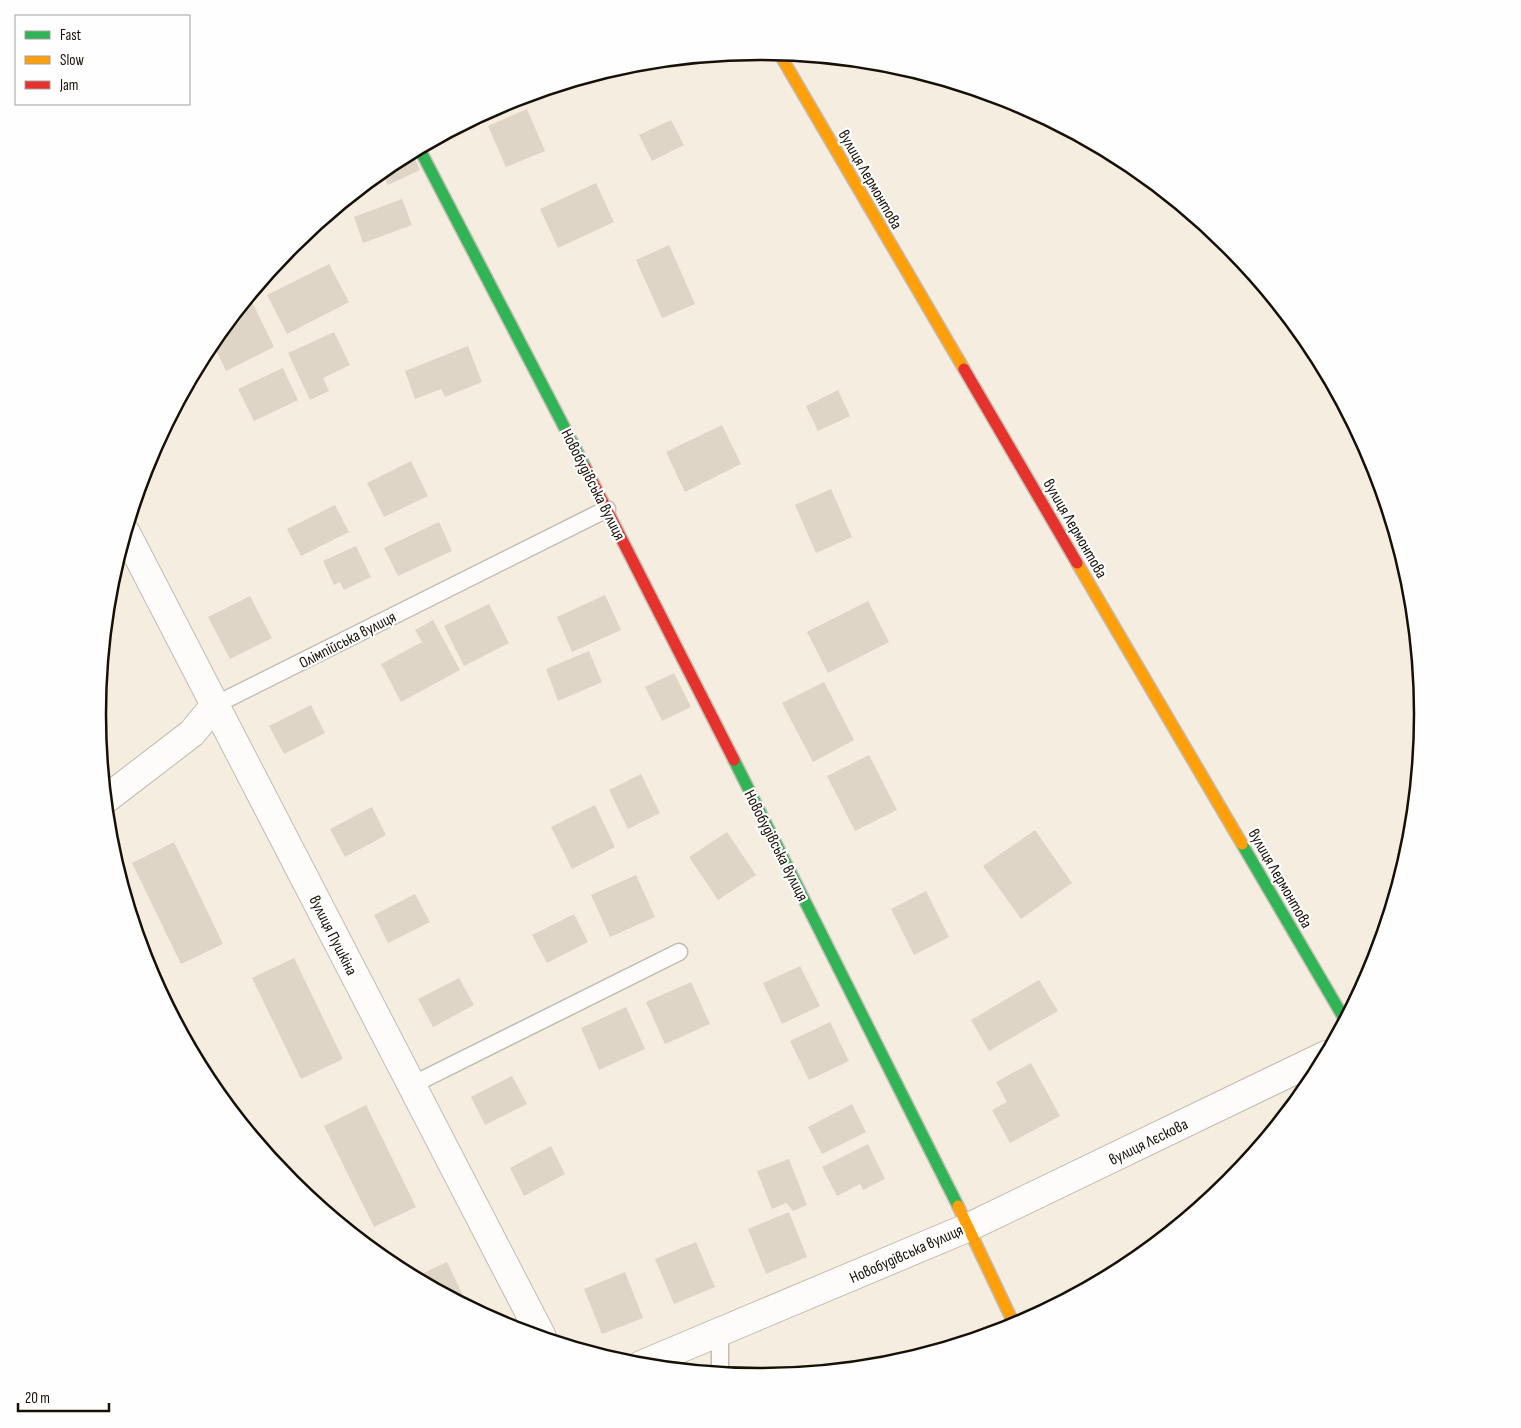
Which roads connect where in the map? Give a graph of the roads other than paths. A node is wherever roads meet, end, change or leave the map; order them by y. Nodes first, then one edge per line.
1 (783, 61) edge
2 (422, 154) edge
3 (607, 509) junction
4 (130, 541) edge
5 (215, 705) junction
6 (112, 795) edge
7 (679, 952) dead end
8 (1341, 1014) edge
9 (1315, 1061) edge
10 (412, 1085) junction
11 (969, 1227) junction
12 (1011, 1318) edge
13 (538, 1328) edge
14 (720, 1332) junction
15 (656, 1359) edge
16 (720, 1367) edge

1 - 8 street, вулиця Лермонтова
2 - 3 street, Новобудівська вулиця
3 - 5 lane, Олімпійська вулиця
3 - 11 street, Новобудівська вулиця
4 - 5 street, вулиця Пушкіна
5 - 6 street, Олімпійська вулиця
5 - 10 street, вулиця Пушкіна
7 - 10 lane
9 - 11 street, вулиця Лєскова
10 - 13 street, вулиця Пушкіна
11 - 12 street
11 - 14 street, Новобудівська вулиця
14 - 15 street, Новобудівська вулиця
14 - 16 lane

